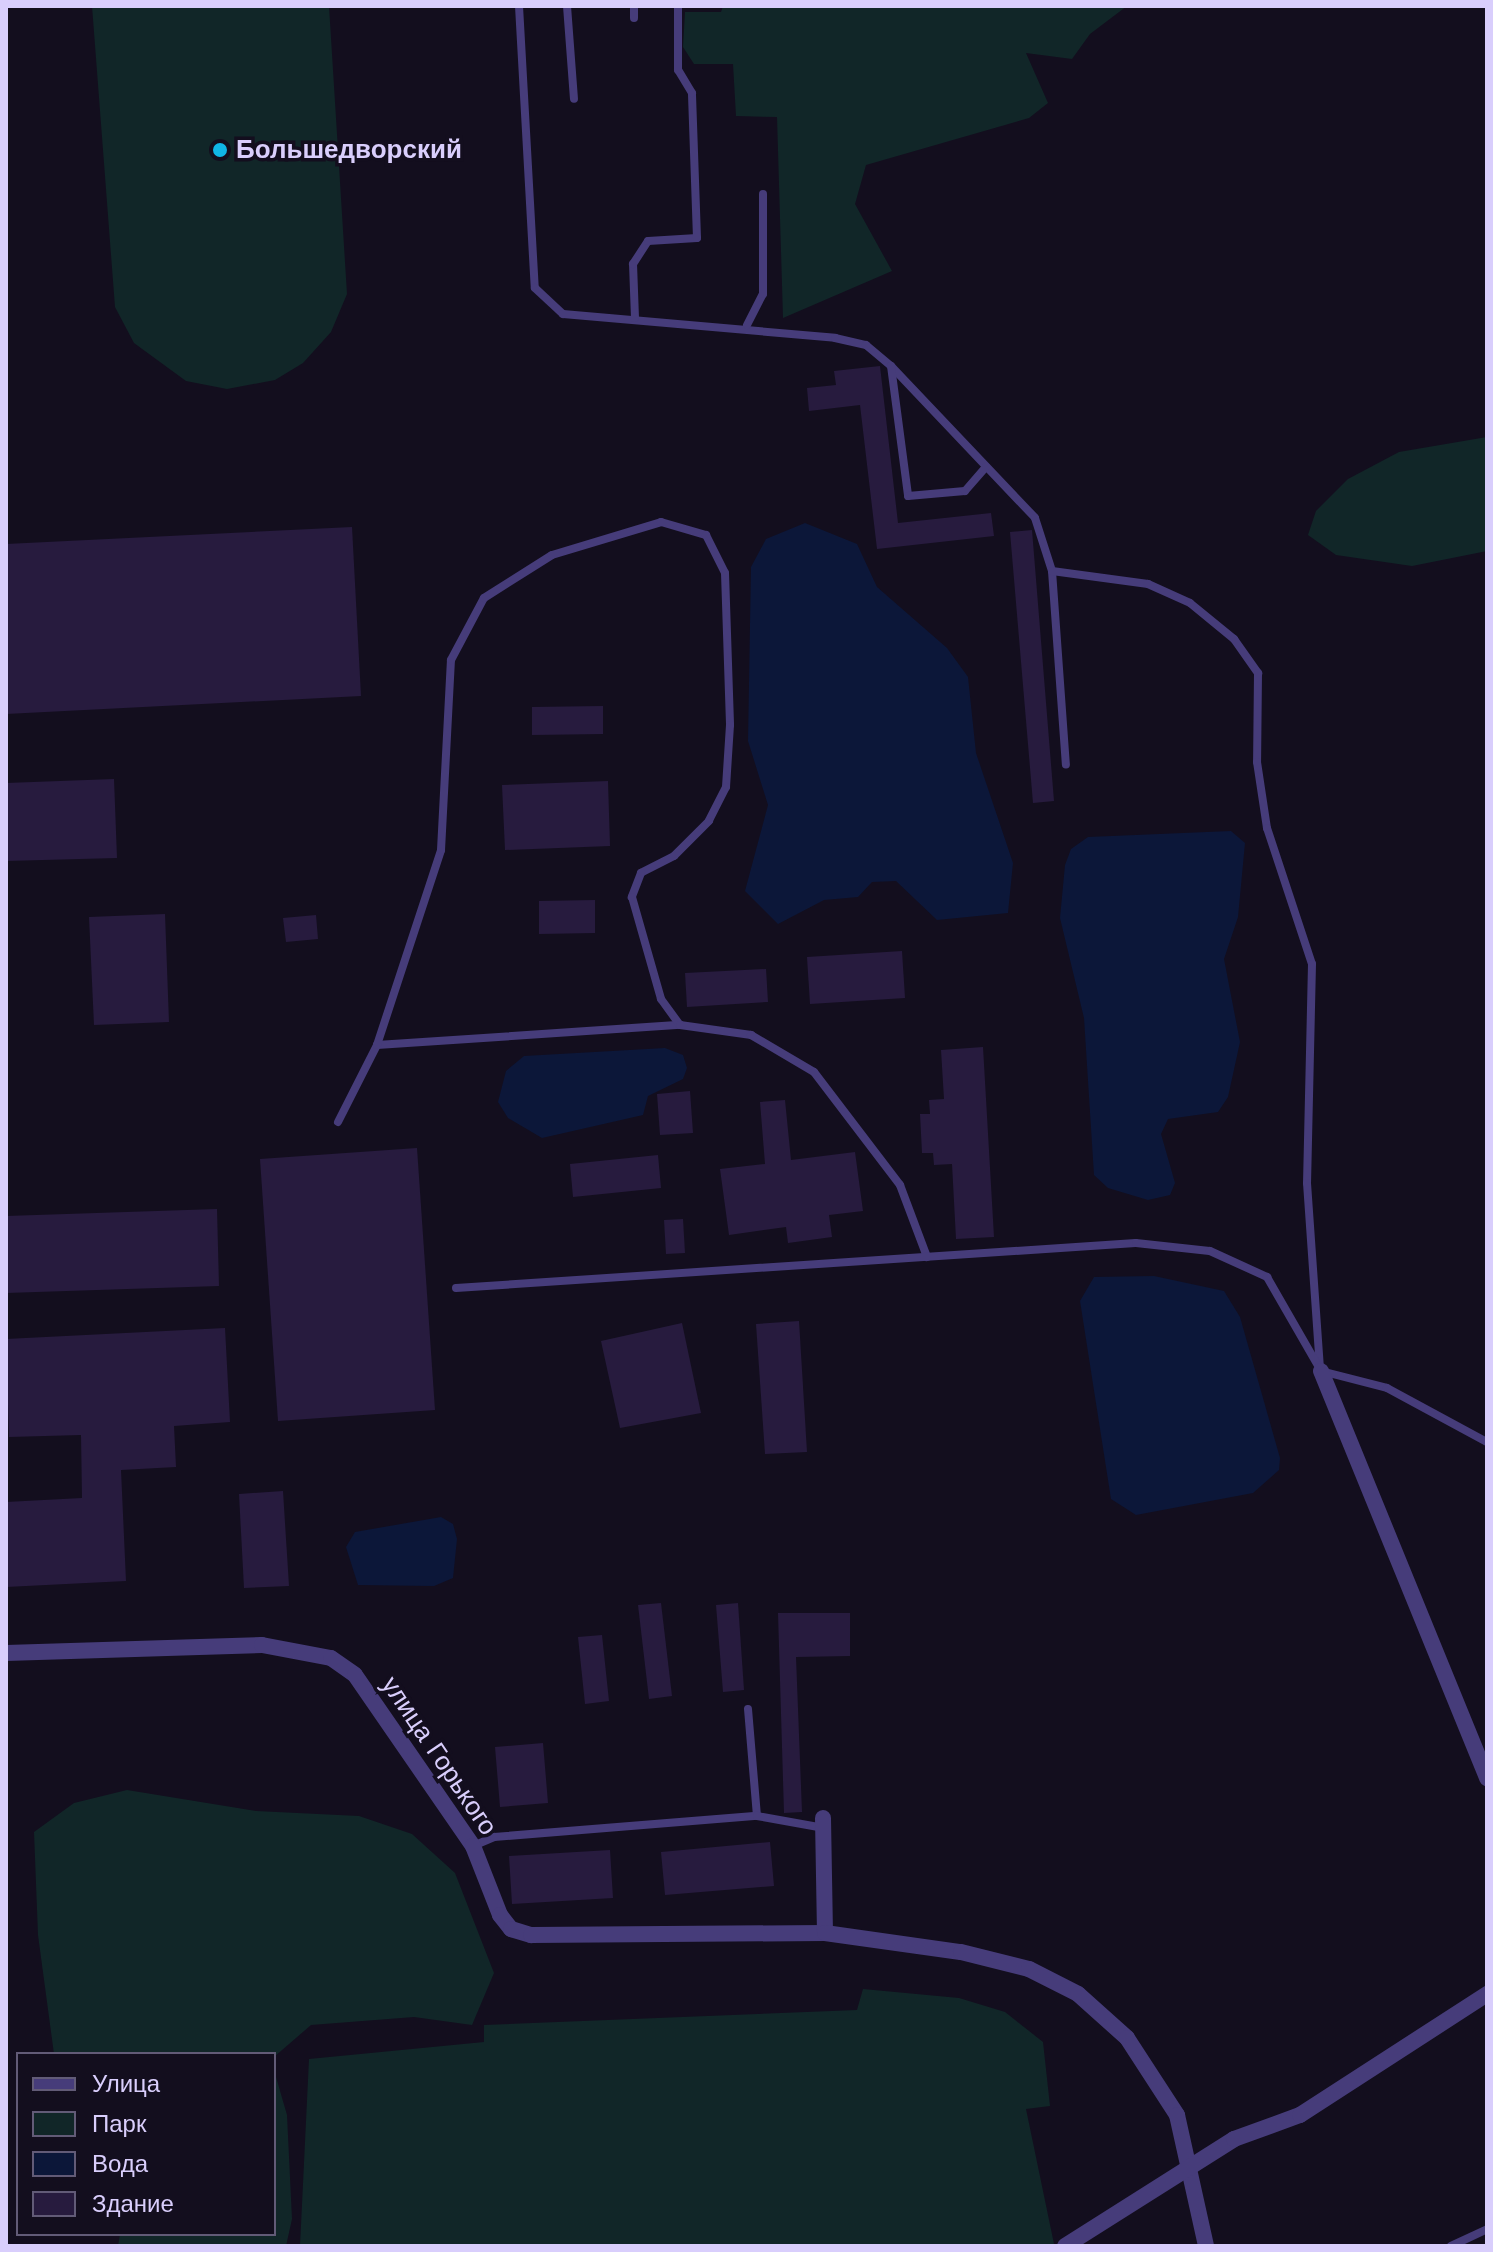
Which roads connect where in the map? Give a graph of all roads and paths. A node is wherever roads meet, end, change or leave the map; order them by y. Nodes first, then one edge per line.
1 (519, 6) edge
2 (567, 6) edge
3 (634, 6) edge
4 (678, 6) edge
5 (634, 18) dead end
6 (574, 99) dead end
7 (763, 194) dead end
8 (635, 318) junction
9 (747, 325) junction
10 (891, 366) junction
11 (986, 467) junction
12 (1052, 571) junction
13 (1066, 764) dead end
14 (680, 1025) junction
15 (377, 1045) junction
16 (338, 1122) dead end
17 (927, 1257) junction
18 (456, 1288) dead end
19 (1321, 1371) junction
20 (1487, 1442) edge
21 (6, 1653) edge
22 (748, 1709) dead end
23 (1487, 1778) edge
24 (757, 1816) junction
25 (824, 1823) joint
26 (473, 1846) junction
27 (825, 1933) junction
28 (1487, 1994) edge
29 (1191, 2166) junction
30 (1487, 2229) edge
31 (1065, 2246) edge
32 (1206, 2246) edge
33 (1451, 2246) edge

1 - 8 lane
2 - 6 lane
3 - 5 lane
4 - 8 lane
7 - 9 lane
8 - 9 lane
9 - 10 lane
10 - 11 lane
10 - 11 lane
11 - 12 lane
12 - 13 lane
12 - 19 lane
14 - 15 lane
14 - 15 lane
14 - 17 lane
15 - 16 lane
17 - 18 lane
17 - 19 lane
19 - 20 lane
19 - 23 street
21 - 26 street, улица Горького
22 - 24 lane
24 - 25 lane
24 - 26 lane
25 - 27 street
26 - 27 street, улица Горького
27 - 29 street, улица Горького
28 - 29 street
29 - 31 street
29 - 32 street, улица Горького
30 - 33 lane

